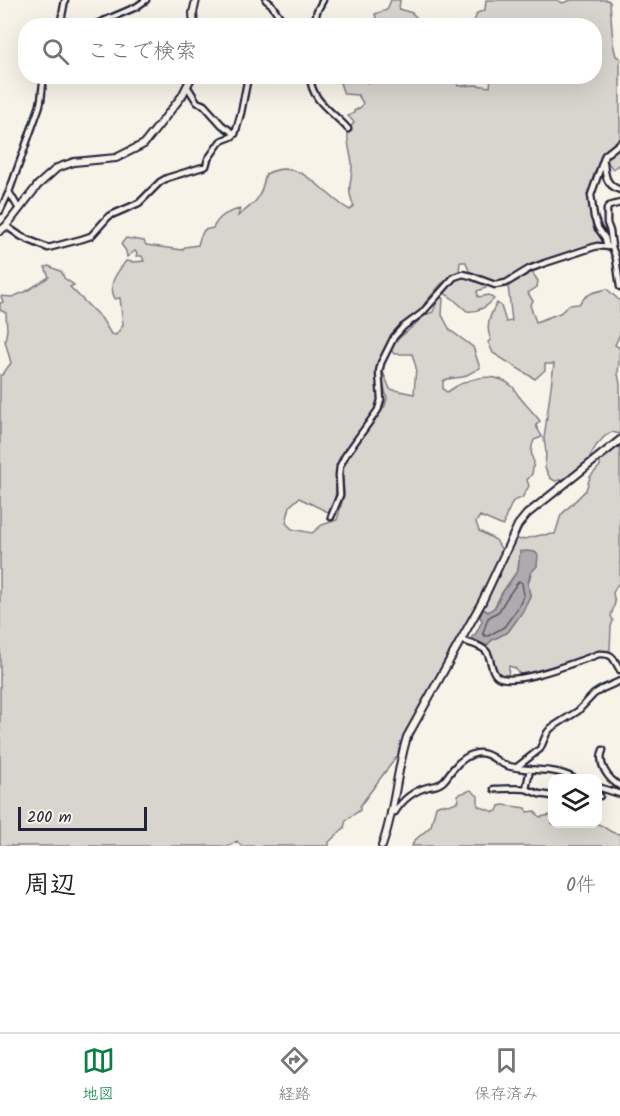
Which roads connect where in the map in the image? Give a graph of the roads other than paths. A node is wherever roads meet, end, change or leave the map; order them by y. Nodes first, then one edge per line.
1 (65, 0) edge
2 (146, 0) edge
3 (196, 0) edge
4 (266, 0) edge
5 (323, 0) edge
6 (62, 18) edge
7 (112, 18) edge
8 (193, 18) edge
9 (281, 18) edge
10 (316, 18) edge
11 (44, 84) edge
12 (247, 84) edge
13 (310, 84) edge
14 (187, 86) joint
15 (348, 129) dead end
16 (235, 134) junction
17 (620, 143) edge
18 (603, 160) junction
19 (620, 190) edge
20 (9, 192) junction
21 (620, 203) edge
22 (19, 209) junction
23 (0, 211) edge
24 (6, 226) junction
25 (0, 231) edge
26 (609, 247) junction
27 (620, 287) edge
28 (620, 440) edge
29 (332, 518) dead end
30 (461, 639) junction
31 (620, 670) edge
32 (620, 681) edge
33 (603, 750) dead end
34 (517, 767) junction
35 (530, 769) junction
36 (564, 774) edge
37 (620, 786) edge
38 (494, 789) dead end
39 (526, 789) junction
40 (602, 789) edge
41 (620, 794) edge
42 (548, 795) edge
43 (391, 811) junction
44 (382, 846) edge

1 - 6 street
2 - 7 street
3 - 8 street
4 - 9 street
5 - 10 street
11 - 20 street
12 - 16 street
13 - 15 street
14 - 16 street
14 - 22 street
16 - 24 street
17 - 18 street
18 - 19 street
18 - 26 street
20 - 22 street
20 - 23 street
21 - 26 street
22 - 24 street
24 - 25 street
26 - 27 street
26 - 29 street
28 - 30 street
30 - 31 street
30 - 43 street
32 - 34 street
33 - 37 street
34 - 35 street
34 - 43 street
35 - 36 street
35 - 39 street
38 - 39 street
39 - 42 street
40 - 41 street
43 - 44 street

